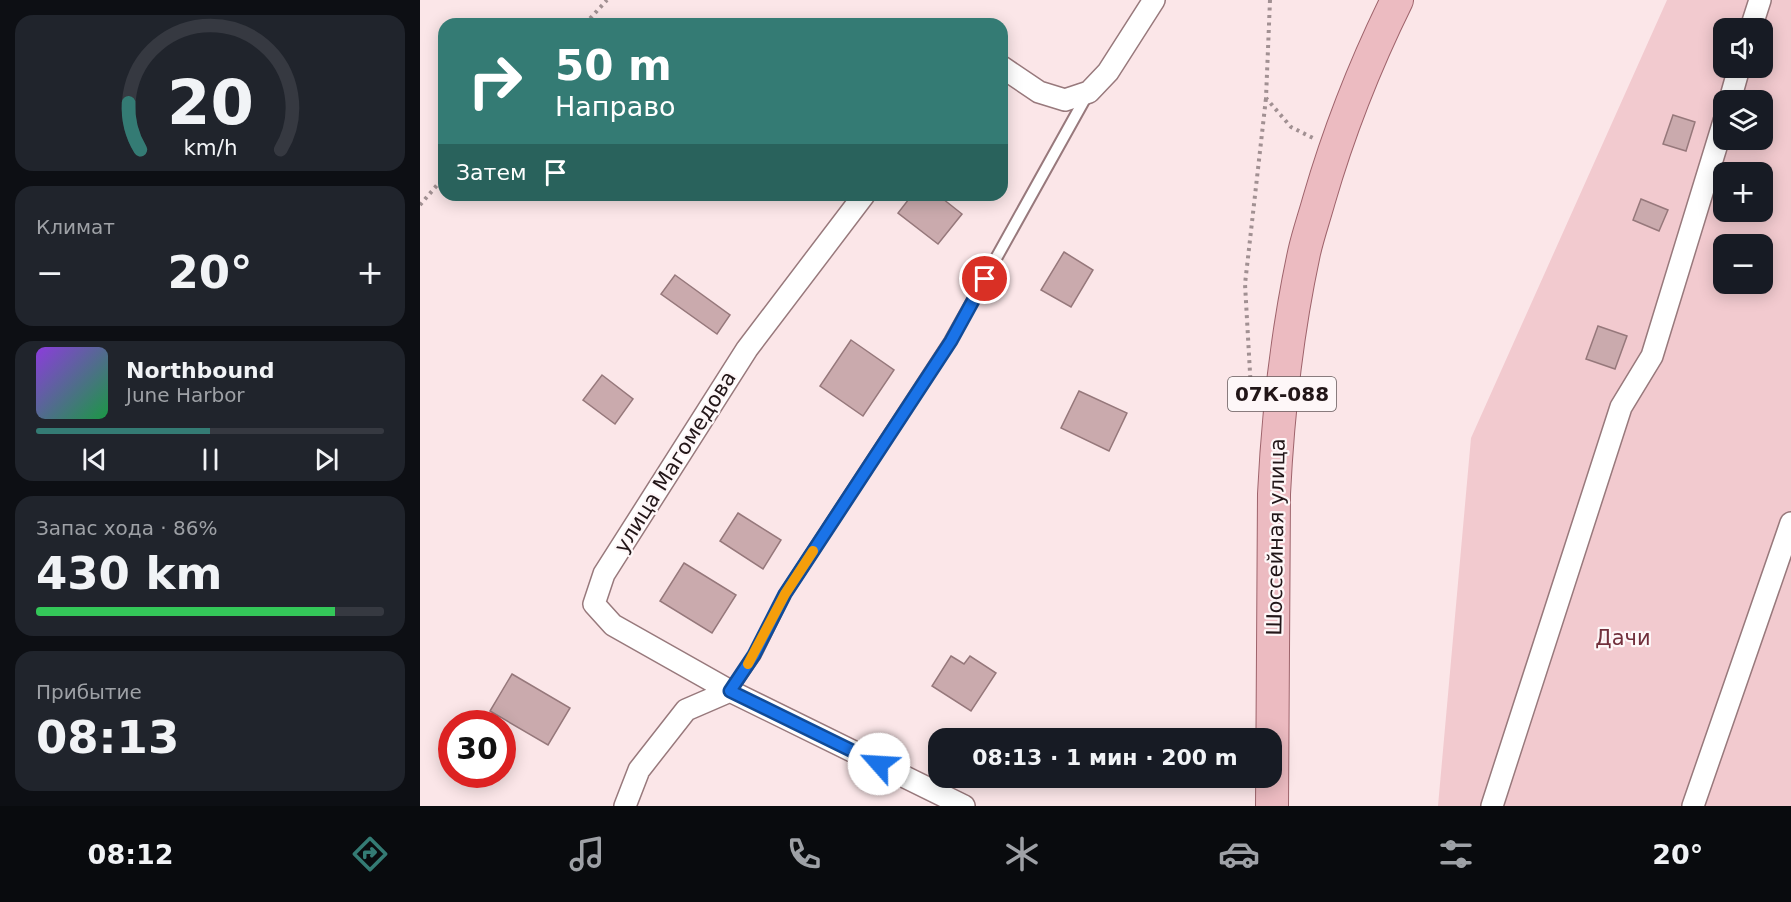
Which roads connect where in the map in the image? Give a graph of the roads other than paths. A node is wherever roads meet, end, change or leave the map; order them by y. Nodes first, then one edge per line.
1 (1154, 0) edge
2 (1397, 0) edge
3 (1760, 0) edge
4 (1754, 18) edge
5 (1008, 71) edge
6 (1089, 92) junction
7 (1715, 150) edge
8 (859, 201) edge
9 (1791, 524) edge
10 (730, 691) junction
11 (625, 806) edge
12 (964, 806) edge
13 (1272, 806) edge
14 (1492, 806) edge
15 (1693, 806) edge

1 - 6 street
2 - 13 main road, Шоссейная улица / 07К-088
3 - 4 street
5 - 6 street
6 - 10 lane
7 - 14 street
8 - 10 street, улица Магомедова
9 - 15 street
10 - 11 street
10 - 12 street

